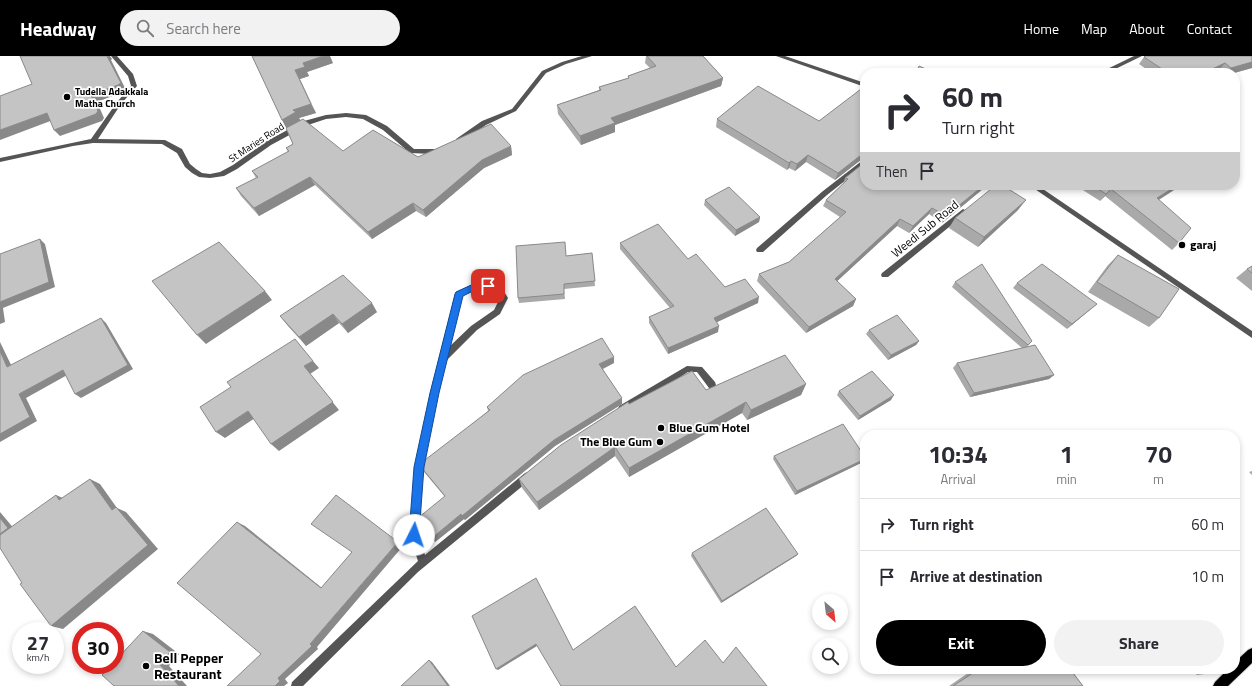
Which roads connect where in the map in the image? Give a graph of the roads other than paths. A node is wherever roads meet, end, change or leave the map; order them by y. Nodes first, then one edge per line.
1 (114, 56) edge
2 (589, 56) edge
3 (779, 56) edge
4 (1139, 56) edge
5 (1113, 68) edge
6 (860, 83) edge
7 (94, 141) junction
8 (454, 144) edge
9 (447, 147) edge
10 (0, 160) edge
11 (860, 166) edge
12 (1039, 190) edge
13 (970, 207) edge
14 (760, 250) dead end
15 (885, 275) dead end
16 (1252, 335) edge
17 (443, 359) junction
18 (712, 384) dead end
19 (615, 413) edge
20 (534, 470) edge
21 (423, 562) junction
22 (1252, 654) edge
23 (1240, 666) edge
24 (1231, 674) edge
25 (296, 686) edge
26 (1219, 686) edge

1 - 7 street
2 - 8 street
3 - 6 street
4 - 5 street
7 - 9 street, St Maries Road
7 - 10 street, St Maries Road
11 - 14 street
12 - 16 street
13 - 15 street, Weedi Sub Road
17 - 17 street
17 - 21 street
18 - 19 street
20 - 21 street
21 - 25 street
22 - 23 main road
24 - 26 main road

